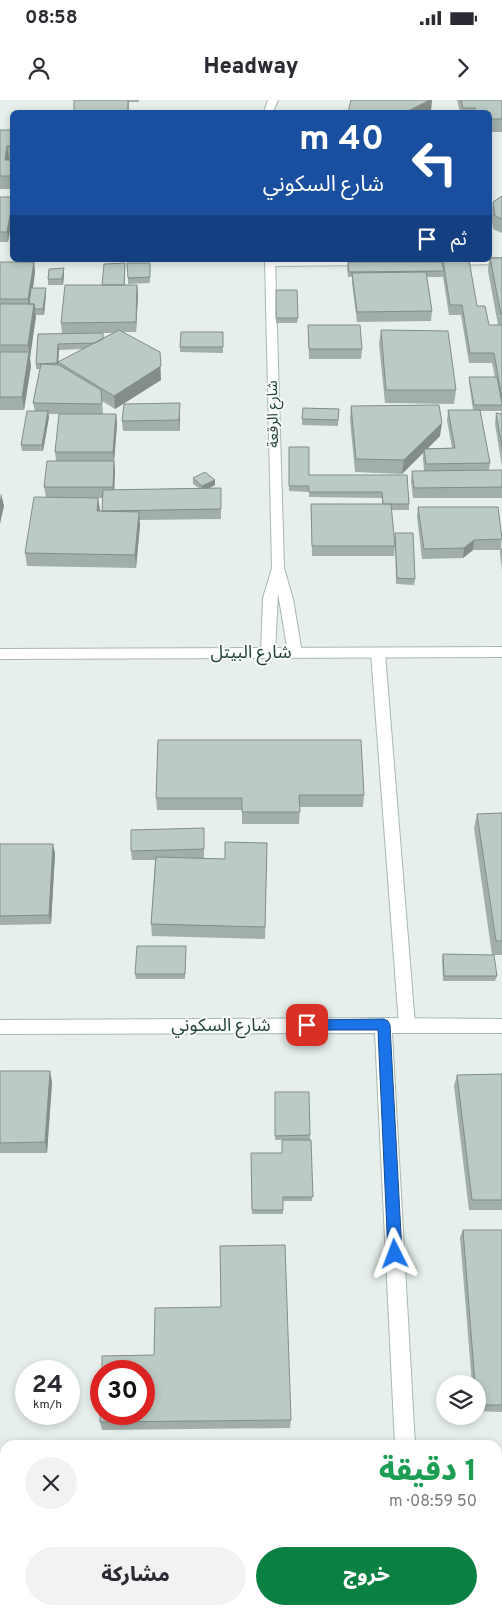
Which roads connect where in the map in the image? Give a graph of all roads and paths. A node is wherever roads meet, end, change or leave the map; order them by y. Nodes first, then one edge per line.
1 (270, 262) edge
2 (376, 262) edge
3 (278, 568) junction
4 (502, 652) edge
5 (268, 653) junction
6 (295, 653) junction
7 (378, 653) junction
8 (0, 654) edge
9 (384, 1025) junction
10 (408, 1025) junction
11 (502, 1026) edge
12 (0, 1027) edge
13 (405, 1440) edge

1 - 2 street
1 - 3 street, شارع الرقعة
3 - 5 street, شارع الرقعة
3 - 6 street, شارع الرقعة
4 - 7 street, شارع البيتل
5 - 6 street, شارع البيتل
5 - 8 street, شارع البيتل
6 - 7 street, شارع البيتل
7 - 10 street
9 - 10 street, شارع السكوني
9 - 12 street, شارع السكوني
9 - 13 street
10 - 11 street, شارع السكوني

